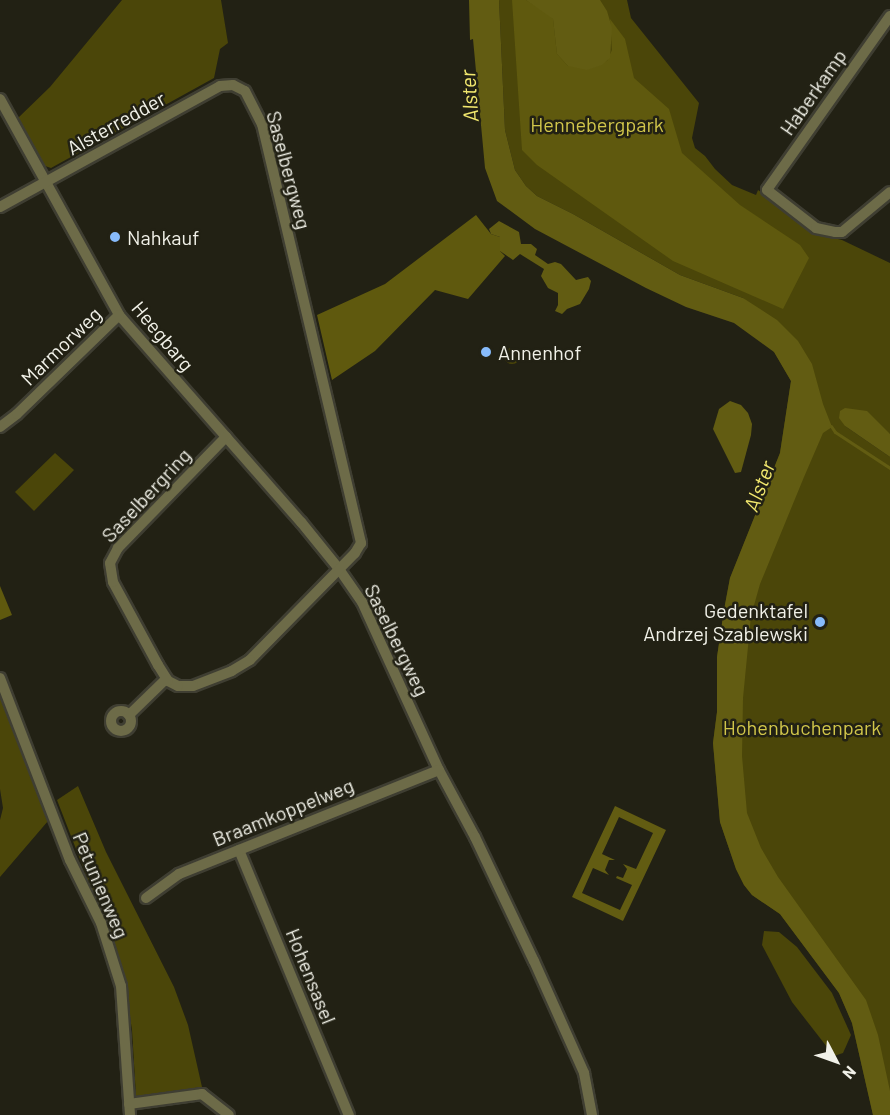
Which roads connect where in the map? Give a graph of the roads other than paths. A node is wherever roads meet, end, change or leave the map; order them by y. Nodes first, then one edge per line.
1 (890, 16) edge
2 (249, 96) joint
3 (0, 99) edge
4 (45, 182) junction
5 (890, 192) edge
6 (0, 207) edge
7 (119, 315) junction
8 (0, 427) edge
9 (226, 437) junction
10 (339, 569) junction
11 (0, 678) edge
12 (166, 679) junction
13 (129, 715) dead end
14 (439, 770) junction
15 (239, 850) junction
16 (146, 898) dead end
17 (130, 1110) edge
18 (229, 1115) edge
19 (349, 1115) edge
20 (592, 1115) edge

1 - 5 street, Haberkamp
2 - 4 street, Alsterredder
2 - 10 street, Saselbergweg
3 - 4 street, Heegbarg
4 - 6 street, Alsterredder
4 - 7 street, Heegbarg
7 - 8 street, Marmorweg
7 - 9 street, Heegbarg
9 - 10 street, Heegbarg
9 - 12 street, Saselbergring
10 - 12 street
10 - 14 street, Saselbergweg
11 - 17 street, Petunienweg
12 - 13 street
14 - 15 street, Braamkoppelweg
14 - 20 street, Saselbergweg
15 - 16 street, Braamkoppelweg
15 - 19 street, Hohensasel
17 - 18 street

